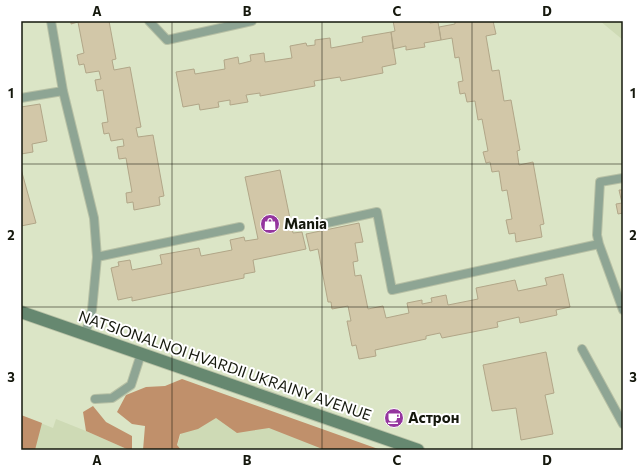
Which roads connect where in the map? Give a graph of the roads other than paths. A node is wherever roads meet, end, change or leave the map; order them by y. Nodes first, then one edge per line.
1 (51, 21) edge
2 (149, 21) edge
3 (252, 21) edge
4 (62, 91) junction
5 (21, 98) edge
6 (623, 178) edge
7 (318, 225) dead end
8 (240, 227) dead end
9 (598, 244) junction
10 (97, 257) junction
11 (623, 310) edge
12 (21, 312) edge
13 (85, 335) junction
14 (582, 349) dead end
15 (141, 354) junction
16 (95, 399) dead end
17 (623, 424) edge
18 (418, 450) edge

1 - 4 lane
2 - 3 lane
4 - 5 lane
4 - 10 lane
6 - 9 lane
7 - 9 lane
8 - 10 lane
9 - 11 lane
10 - 13 lane
12 - 13 street, NATSIONALNOI HVARDII UKRAINY AVENUE
13 - 15 street, NATSIONALNOI HVARDII UKRAINY AVENUE
14 - 17 lane
15 - 16 lane
15 - 18 street, NATSIONALNOI HVARDII UKRAINY AVENUE

